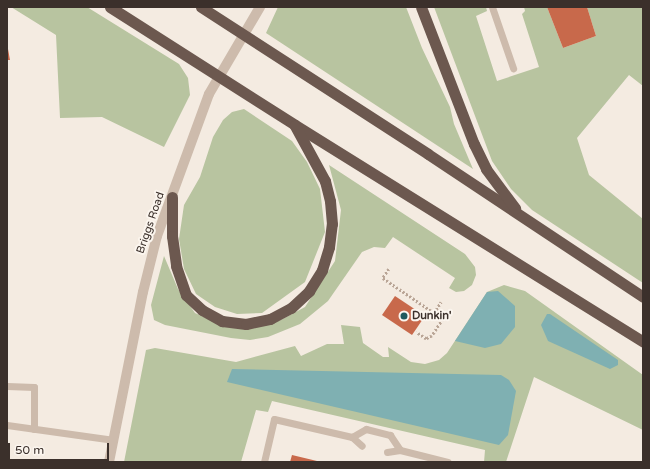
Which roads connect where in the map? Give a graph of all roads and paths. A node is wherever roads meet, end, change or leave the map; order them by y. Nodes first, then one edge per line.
1 (110, 7) edge
2 (201, 7) edge
3 (260, 7) edge
4 (421, 7) edge
5 (492, 7) edge
6 (243, 34) junction
7 (513, 68) dead end
8 (220, 76) junction
9 (295, 125) junction
10 (172, 197) junction
11 (522, 216) junction
12 (389, 269) dead end
13 (643, 297) edge
14 (441, 302) dead end
15 (434, 312) junction
16 (416, 332) dead end
17 (643, 342) edge
18 (7, 386) edge
19 (7, 425) edge
20 (34, 429) junction
21 (352, 437) junction
22 (114, 440) junction
23 (362, 446) dead end
24 (400, 450) junction
25 (387, 452) dead end
26 (109, 462) edge
27 (264, 462) edge
28 (448, 462) edge

1 - 8 highway
2 - 6 highway
3 - 6 street, Briggs Road
4 - 11 highway
5 - 7 lane
6 - 8 street, Briggs Road
6 - 11 highway
8 - 9 highway
8 - 10 street, Briggs Road
9 - 10 highway
9 - 17 highway
10 - 22 street, Briggs Road
11 - 13 highway
12 - 15 path
14 - 15 path
15 - 16 path
18 - 20 lane
19 - 20 lane
20 - 22 lane
21 - 23 lane
21 - 24 lane
21 - 27 lane
22 - 26 street, Briggs Road
24 - 25 lane
24 - 28 lane

